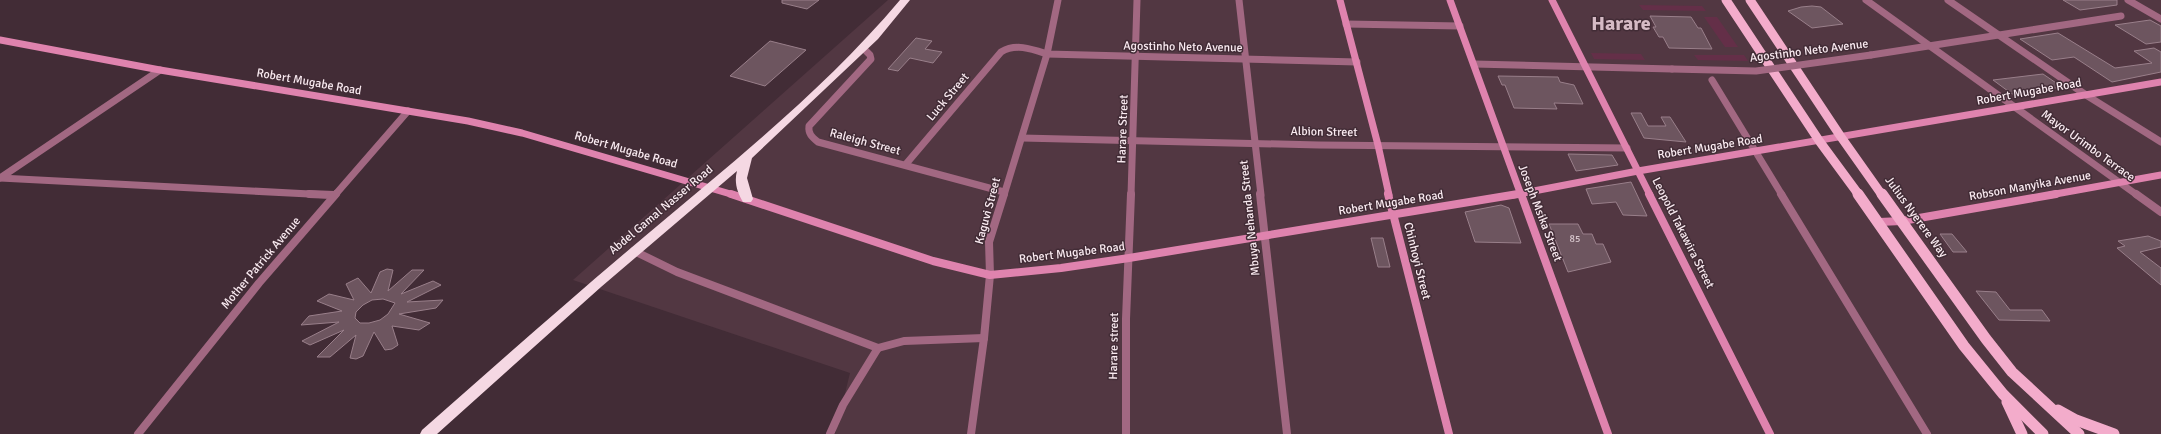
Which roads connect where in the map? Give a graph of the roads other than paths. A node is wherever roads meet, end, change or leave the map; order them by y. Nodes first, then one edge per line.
1 (904, 0) edge
2 (1058, 0) edge
3 (1137, 0) edge
4 (1239, 0) edge
5 (1340, 0) edge
6 (1450, 0) edge
7 (1552, 0) edge
8 (1726, 0) edge
9 (1750, 0) edge
10 (1866, 0) edge
11 (1948, 0) edge
12 (2128, 0) edge
13 (2120, 16) dead end
14 (2161, 19) edge
15 (1346, 24) junction
16 (1460, 26) junction
17 (1998, 34) junction
18 (0, 40) edge
19 (1929, 45) junction
20 (1009, 46) joint
21 (863, 48) junction
22 (1047, 54) junction
23 (1136, 57) junction
24 (1246, 59) junction
25 (1357, 62) junction
26 (1474, 64) junction
27 (1586, 67) junction
28 (160, 70) junction
29 (1712, 80) dead end
30 (2161, 82) edge
31 (2086, 94) junction
32 (2016, 107) junction
33 (408, 111) junction
34 (1842, 137) junction
35 (1022, 138) junction
36 (1133, 141) junction
37 (1254, 142) junction
38 (1820, 142) junction
39 (2161, 142) edge
40 (1378, 145) junction
41 (1502, 147) junction
42 (1627, 148) junction
43 (1754, 152) junction
44 (748, 155) junction
45 (906, 164) junction
46 (1638, 171) junction
47 (2161, 175) edge
48 (2120, 183) junction
49 (711, 187) junction
50 (1004, 192) junction
51 (1520, 193) junction
52 (334, 195) junction
53 (747, 199) junction
54 (2161, 212) edge
55 (1393, 215) junction
56 (1902, 220) junction
57 (1879, 222) junction
58 (1264, 235) junction
59 (634, 251) junction
60 (1130, 258) junction
61 (990, 275) junction
62 (984, 338) junction
63 (878, 348) junction
64 (2003, 394) junction
65 (2046, 404) junction
66 (138, 434) edge
67 (427, 434) edge
68 (830, 434) edge
69 (971, 434) edge
70 (1126, 434) edge
71 (1287, 434) edge
72 (1449, 434) edge
73 (1608, 434) edge
74 (1770, 434) edge
75 (1928, 434) edge
76 (2022, 434) edge
77 (2043, 434) edge
78 (2079, 434) edge
79 (2114, 434) edge

1 - 21 highway, Abdel Gamal Nasser Road
2 - 22 street, Kaguvi Street
3 - 23 street, Harare Street
4 - 24 street, Mbuya Nehanda Street
5 - 15 main road, Chinhoyi Street
6 - 16 main road, Joseph Msika Street
7 - 27 main road, Leopold Takawira Street
8 - 38 main road
9 - 34 main road, Julius Nyerere Way
10 - 19 street, Mayor Urimbo Terrace
11 - 17 street
12 - 14 street
13 - 17 street, Agostinho Neto Avenue
15 - 16 street
15 - 25 main road, Chinhoyi Street
16 - 26 main road, Joseph Msika Street
17 - 19 street, Agostinho Neto Avenue
17 - 31 street
18 - 28 main road, Robert Mugabe Road
19 - 27 street, Agostinho Neto Avenue, bridge
19 - 32 street, Mayor Urimbo Terrace
20 - 22 street, Agostinho Neto Avenue
20 - 45 street, Luck Street
21 - 44 highway, Abdel Gamal Nasser Road
21 - 45 street, Raleigh Street
22 - 23 street, Agostinho Neto Avenue
22 - 35 street, Kaguvi Street
23 - 24 street, Agostinho Neto Avenue
23 - 36 street, Harare Street
24 - 25 street, Agostinho Neto Avenue
24 - 37 street, Mbuya Nehanda Street
25 - 40 main road, Chinhoyi Street
26 - 27 street, Agostinho Neto Avenue
26 - 41 main road, Joseph Msika Street
27 - 42 main road, Leopold Takawira Street
28 - 33 main road, Robert Mugabe Road
28 - 52 street
29 - 43 street
30 - 31 main road, Robert Mugabe Road
31 - 32 main road, Robert Mugabe Road
31 - 39 street
32 - 34 main road, Robert Mugabe Road
32 - 48 street, Mayor Urimbo Terrace
33 - 49 main road, Robert Mugabe Road
33 - 52 street, Mother Patrick Avenue
34 - 38 main road, Robert Mugabe Road
34 - 56 main road, Julius Nyerere Way
35 - 36 street, Albion Street
35 - 50 street, Kaguvi Street
36 - 37 street, Albion Street
36 - 60 street, Harare Street
37 - 40 street, Albion Street
37 - 58 street, Mbuya Nehanda Street
38 - 43 main road, Robert Mugabe Road
38 - 57 main road
40 - 41 street, Albion Street
40 - 55 main road, Chinhoyi Street
41 - 42 street, Albion Street
41 - 51 main road, Joseph Msika Street
42 - 46 main road, Leopold Takawira Street
43 - 46 main road, Robert Mugabe Road
43 - 75 street
44 - 49 highway, Abdel Gamal Nasser Road
44 - 53 highway
45 - 50 street, Raleigh Street
46 - 51 main road, Robert Mugabe Road
46 - 74 main road, Leopold Takawira Street
47 - 48 main road, Robson Manyika Avenue
48 - 54 street, Mayor Urimbo Terrace
48 - 56 main road, Robson Manyika Avenue
49 - 53 main road, Robert Mugabe Road
49 - 59 highway, Abdel Gamal Nasser Road
50 - 61 street, Kaguvi Street
51 - 55 main road, Robert Mugabe Road
51 - 73 main road, Joseph Msika Street
52 - 66 street, Mother Patrick Avenue
53 - 61 main road, Robert Mugabe Road
55 - 58 main road, Robert Mugabe Road
55 - 72 main road, Chinhoyi Street
56 - 57 main road, Robson Manyika Avenue
56 - 65 main road, Julius Nyerere Way
57 - 64 main road
58 - 60 main road, Robert Mugabe Road
58 - 71 street, Mbuya Nehanda Street
59 - 63 street
59 - 67 highway, Abdel Gamal Nasser Road
60 - 61 main road, Robert Mugabe Road
60 - 70 street, Harare street
61 - 62 street, Kaguvi Street
62 - 63 street
62 - 69 street, Kaguvi Street
63 - 68 street
64 - 76 main road
64 - 77 main road
65 - 78 main road, Julius Nyerere Way
65 - 79 main road

